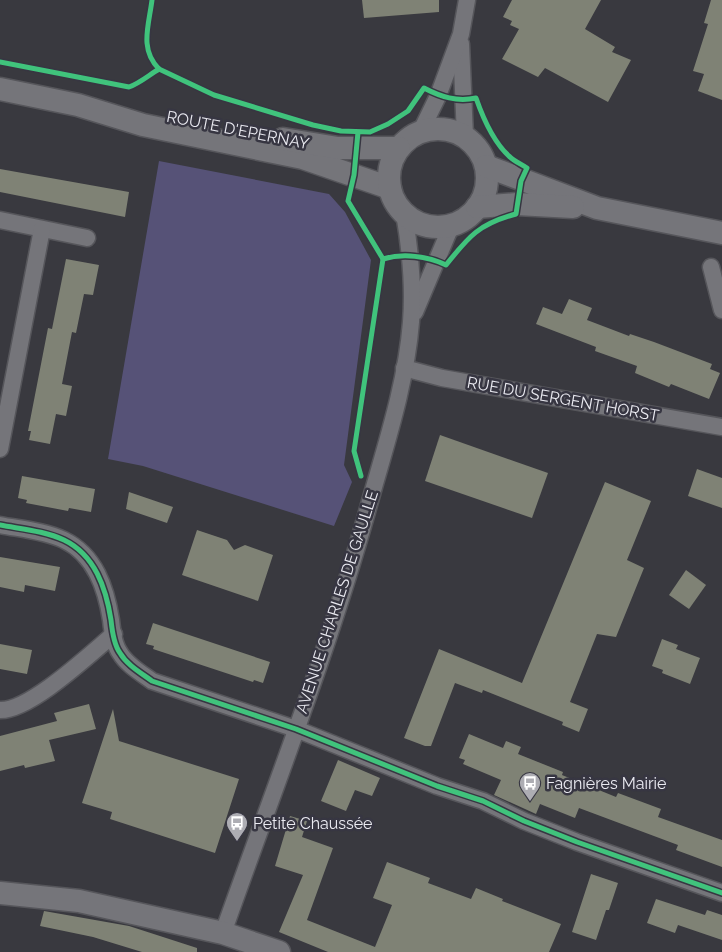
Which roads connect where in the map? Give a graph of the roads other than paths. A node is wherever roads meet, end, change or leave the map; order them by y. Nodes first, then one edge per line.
1 (467, 0) edge
2 (461, 34) junction
3 (0, 88) edge
4 (78, 105) junction
5 (420, 133) junction
6 (465, 136) junction
7 (399, 148) junction
8 (486, 166) junction
9 (390, 188) junction
10 (477, 207) junction
11 (597, 208) junction
12 (404, 213) junction
13 (0, 220) edge
14 (452, 224) junction
15 (42, 229) junction
16 (722, 233) edge
17 (87, 238) dead end
18 (711, 267) dead end
19 (722, 310) edge
20 (411, 321) junction
21 (404, 368) junction
22 (722, 427) edge
23 (0, 449) edge
24 (0, 525) edge
25 (114, 634) junction
26 (0, 710) edge
27 (296, 729) junction
28 (0, 893) edge
29 (722, 893) edge
30 (223, 933) junction
31 (279, 952) edge

1 - 2 street
2 - 5 street
2 - 6 street
3 - 4 main road, ROUTE D'EPERNAY
4 - 7 main road, ROUTE D'EPERNAY
4 - 9 main road, ROUTE D'EPERNAY
5 - 6 main road
5 - 7 main road
6 - 8 main road
7 - 9 main road
8 - 10 main road
8 - 11 main road
9 - 12 main road
10 - 11 main road
10 - 14 main road
11 - 16 main road
12 - 14 main road
12 - 20 street, AVENUE CHARLES DE GAULLE
13 - 15 street
14 - 20 street, AVENUE CHARLES DE GAULLE
15 - 17 street
15 - 23 street
18 - 19 street
20 - 21 street, AVENUE CHARLES DE GAULLE
21 - 22 street, RUE DU SERGENT HORST
21 - 27 street, AVENUE CHARLES DE GAULLE
24 - 25 street
25 - 26 street
25 - 27 street
27 - 29 street
27 - 30 street, AVENUE CHARLES DE GAULLE
28 - 30 main road
30 - 31 main road

